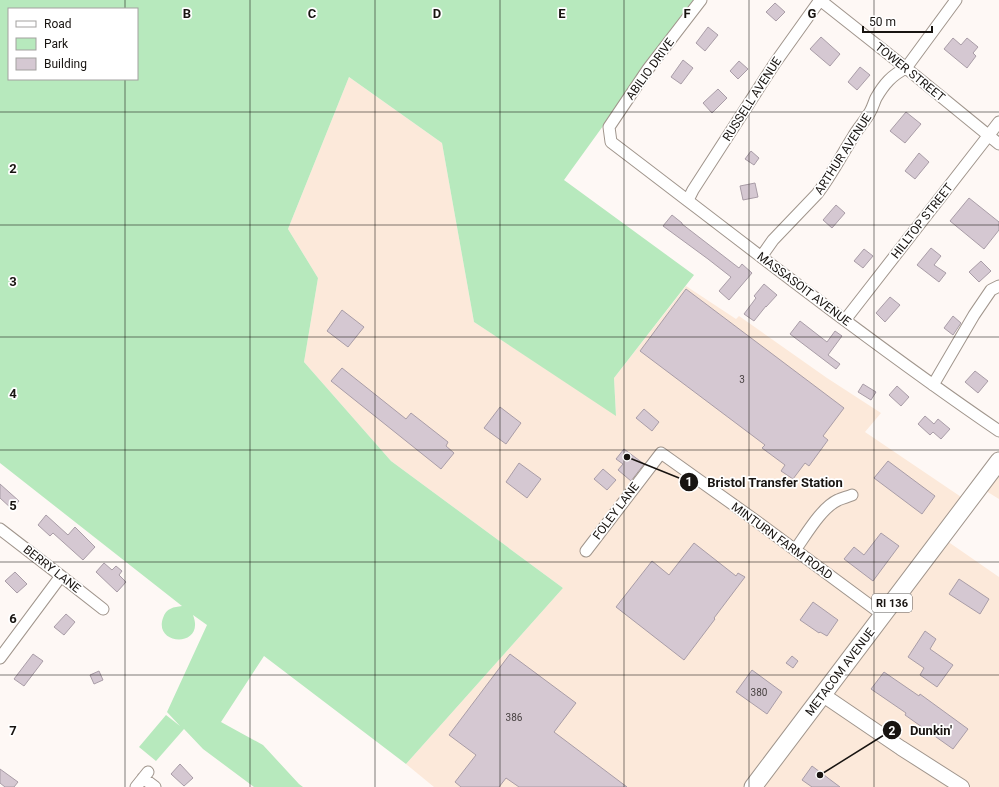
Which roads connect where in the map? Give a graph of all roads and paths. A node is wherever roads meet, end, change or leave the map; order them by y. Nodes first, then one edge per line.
1 (701, 0) edge
2 (956, 0) edge
3 (823, 1) edge
4 (906, 68) junction
5 (999, 122) edge
6 (988, 136) junction
7 (611, 142) joint
8 (999, 144) edge
9 (688, 200) junction
10 (761, 257) junction
11 (999, 286) edge
12 (845, 320) junction
13 (933, 385) junction
14 (999, 431) edge
15 (661, 452) joint
16 (999, 461) edge
17 (852, 495) dead end
18 (0, 529) edge
19 (795, 550) junction
20 (586, 551) dead end
21 (62, 576) junction
22 (103, 609) dead end
23 (883, 615) junction
24 (0, 658) edge
25 (823, 695) junction
26 (136, 787) edge
27 (155, 787) edge
28 (753, 787) edge
29 (962, 787) edge

1 - 7 street, ABILIO DRIVE
2 - 4 street
3 - 4 street, TOWER STREET
3 - 9 street, RUSSELL AVENUE
4 - 6 street, TOWER STREET
4 - 10 street, ARTHUR AVENUE
5 - 6 street, HILLTOP STREET
6 - 8 street, TOWER STREET
6 - 12 street, HILLTOP STREET
7 - 9 street, MASSASOIT AVENUE
9 - 10 street, MASSASOIT AVENUE
10 - 12 street, MASSASOIT AVENUE
11 - 13 street
12 - 13 street, MASSASOIT AVENUE
13 - 14 street, MASSASOIT AVENUE
15 - 19 street, MINTURN FARM ROAD
15 - 20 street, FOLEY LANE
16 - 23 main road, METACOM AVENUE / RI 136
17 - 19 street
18 - 21 street, BERRY LANE
19 - 23 street, MINTURN FARM ROAD
21 - 22 street, BERRY LANE
21 - 24 street
23 - 25 main road, METACOM AVENUE / RI 136
25 - 28 main road, METACOM AVENUE / RI 136
25 - 29 street
26 - 27 street

